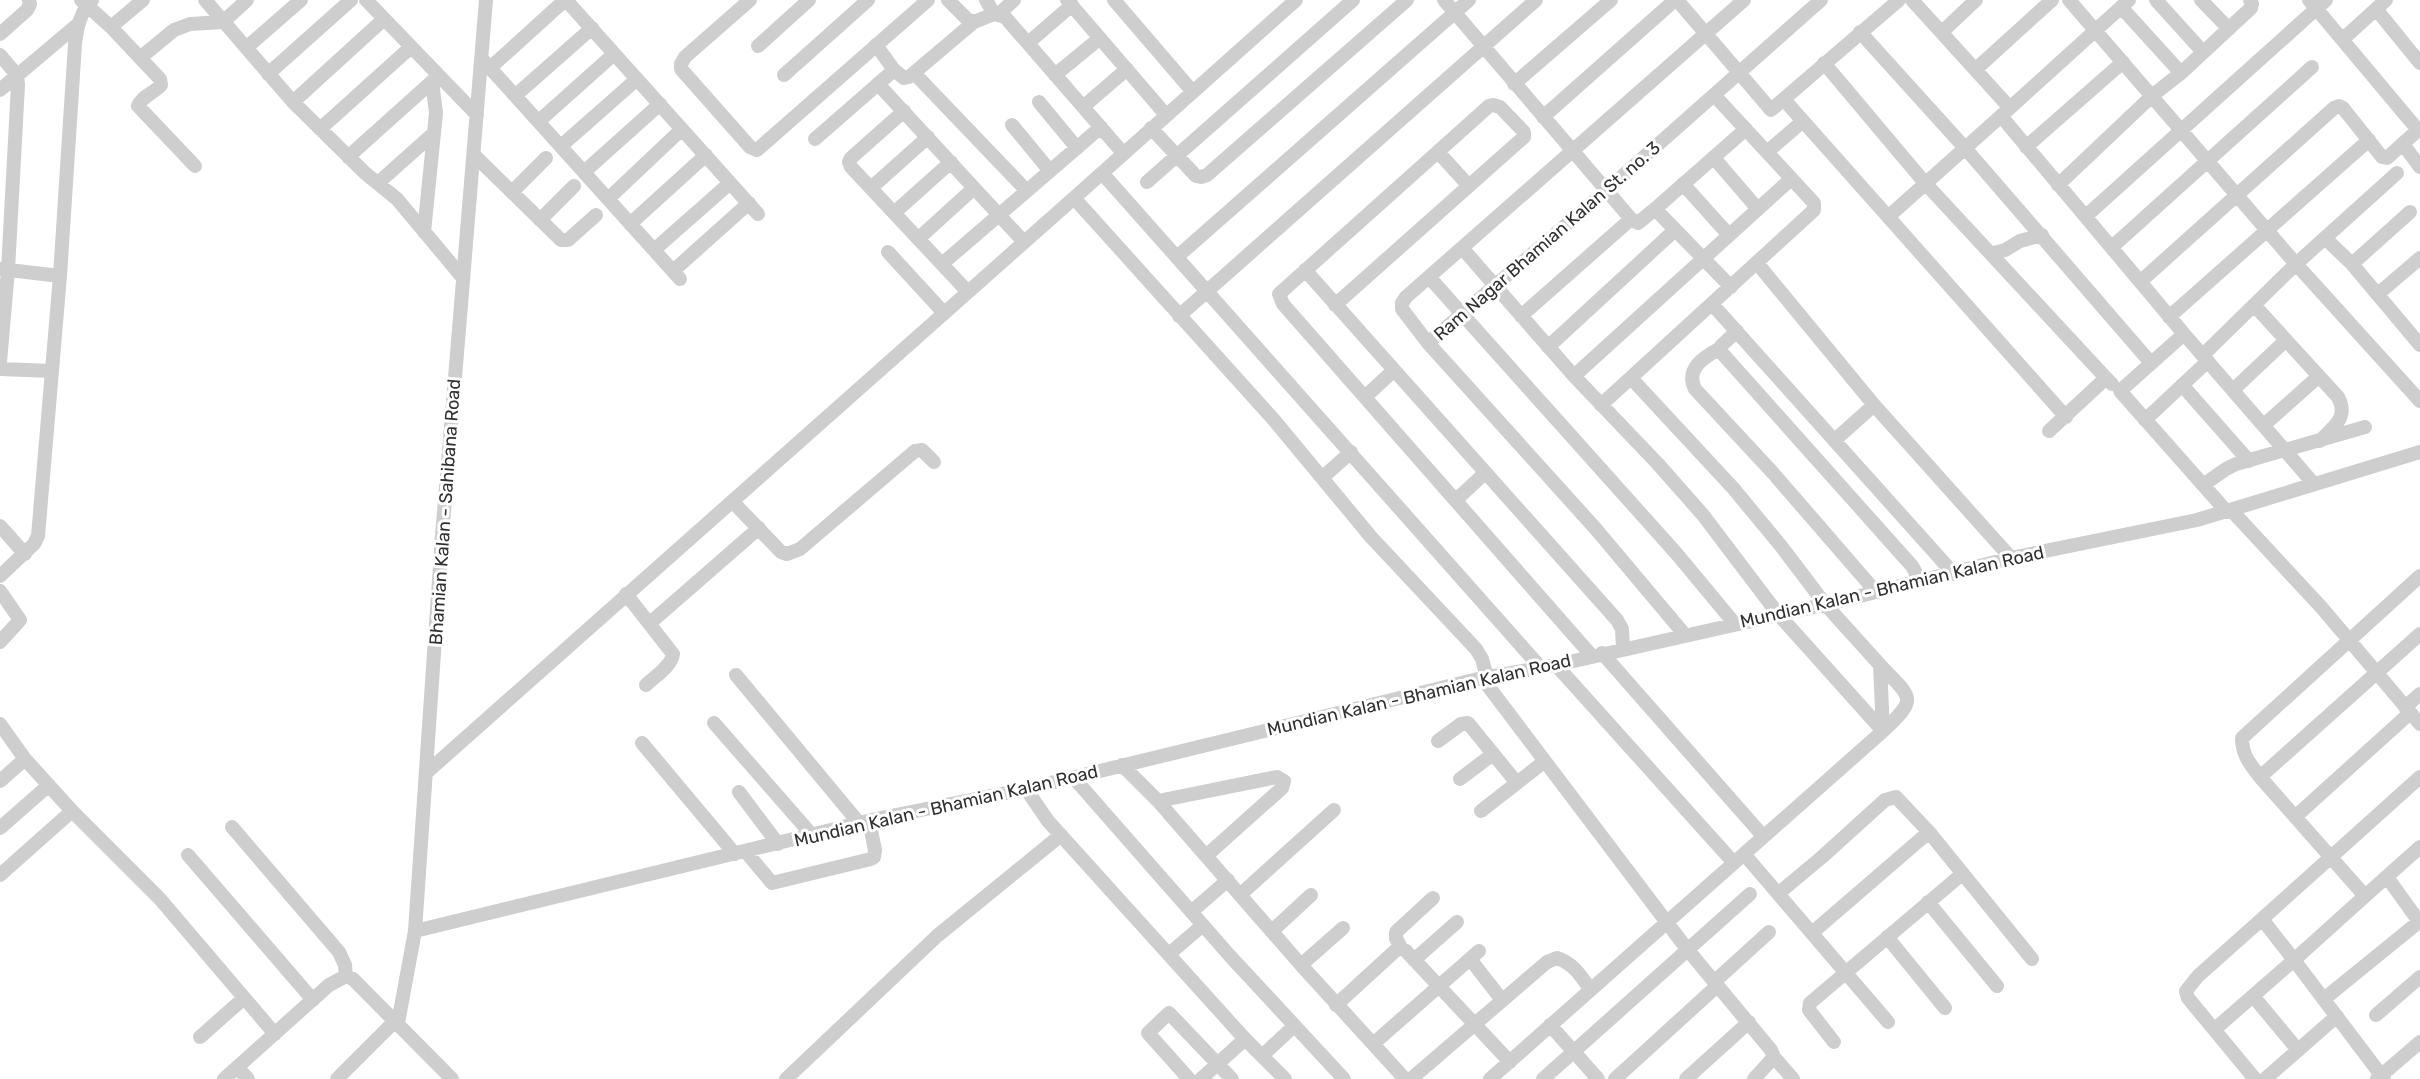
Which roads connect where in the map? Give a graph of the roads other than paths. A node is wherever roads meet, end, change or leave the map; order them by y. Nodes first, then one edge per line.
1 (29, 0) edge
2 (143, 0) edge
3 (205, 0) edge
4 (247, 0) edge
5 (301, 0) edge
6 (351, 0) edge
7 (366, 0) edge
8 (486, 0) edge
9 (566, 0) edge
10 (750, 0) edge
11 (809, 0) edge
12 (868, 0) edge
13 (928, 0) edge
14 (948, 0) edge
15 (986, 0) edge
16 (1014, 0) edge
17 (1114, 0) edge
18 (1296, 0) edge
19 (1353, 0) edge
20 (1407, 0) edge
21 (1444, 0) edge
22 (1469, 0) edge
23 (1536, 0) edge
24 (1611, 0) edge
25 (1676, 0) edge
26 (1744, 0) edge
27 (1821, 0) edge
28 (1899, 0) edge
29 (1912, 0) edge
30 (1976, 0) edge
31 (2052, 0) edge
32 (2069, 0) edge
33 (2156, 0) edge
34 (2201, 0) edge
35 (2250, 0) edge
36 (86, 2) edge
37 (1070, 2) edge
38 (2125, 3) edge
39 (2317, 3) edge
40 (2381, 4) edge
41 (1923, 6) edge
42 (1455, 13) junction
43 (996, 14) junction
44 (384, 19) junction
45 (223, 22) junction
46 (974, 22) junction
47 (77, 25) junction
48 (111, 27) junction
49 (591, 28) junction
50 (2229, 29) junction
51 (2096, 31) junction
52 (1860, 32) junction
53 (1942, 32) junction
54 (1706, 33) junction
55 (0, 34) edge
56 (1100, 38) junction
57 (2343, 39) junction
58 (1028, 43) junction
59 (876, 45) junction
60 (758, 46) dead end
61 (411, 47) junction
62 (1483, 47) junction
63 (246, 48) junction
64 (2203, 52) junction
65 (614, 54) junction
66 (0, 55) edge
67 (140, 58) junction
68 (2123, 62) junction
69 (1824, 63) junction
70 (2420, 63) edge
71 (486, 64) junction
72 (2312, 67) dead end
73 (1127, 69) junction
74 (1976, 69) junction
75 (894, 70) junction
76 (1740, 72) junction
77 (914, 73) junction
78 (2181, 73) junction
79 (268, 74) junction
80 (17, 75) junction
81 (784, 75) dead end
82 (1055, 75) junction
83 (435, 79) junction
84 (637, 79) junction
85 (878, 84) junction
86 (1514, 84) junction
87 (0, 90) edge
88 (1193, 92) junction
89 (516, 94) junction
90 (1714, 95) junction
91 (2153, 95) junction
92 (1786, 97) junction
93 (293, 102) junction
94 (1040, 102) dead end
95 (660, 104) junction
96 (1083, 107) junction
97 (904, 111) junction
98 (2005, 112) junction
99 (1166, 115) junction
100 (477, 116) junction
101 (1543, 117) junction
102 (539, 121) junction
103 (1803, 121) junction
104 (1012, 125) dead end
105 (1101, 127) junction
106 (1151, 128) junction
107 (320, 129) junction
108 (682, 129) junction
109 (1746, 129) junction
110 (2419, 129) edge
111 (2182, 130) junction
112 (434, 133) junction
113 (928, 137) junction
114 (815, 140) dead end
115 (2369, 140) junction
116 (2403, 144) junction
117 (561, 146) junction
118 (2026, 147) junction
119 (1077, 148) junction
120 (1965, 148) junction
121 (1438, 152) junction
122 (1573, 152) junction
123 (1767, 152) junction
124 (1123, 153) junction
125 (474, 155) junction
126 (706, 155) junction
127 (1178, 156) junction
128 (348, 157) junction
129 (546, 158) dead end
130 (1714, 158) junction
131 (2208, 160) junction
132 (951, 162) junction
133 (195, 166) dead end
134 (2420, 167) edge
135 (1050, 171) junction
136 (584, 172) junction
137 (1102, 172) junction
138 (2397, 173) dead end
139 (1791, 179) junction
140 (1147, 182) dead end
141 (378, 183) junction
142 (730, 183) junction
143 (1925, 183) junction
144 (1683, 184) junction
145 (2058, 185) junction
146 (574, 186) dead end
147 (1469, 186) junction
148 (871, 188) junction
149 (974, 188) junction
150 (1606, 190) junction
151 (1027, 191) junction
152 (512, 192) junction
153 (2236, 194) junction
154 (1074, 198) junction
155 (608, 199) junction
156 (1757, 208) junction
157 (1655, 209) junction
158 (2410, 212) dead end
159 (894, 213) junction
160 (999, 214) junction
161 (596, 215) dead end
162 (2086, 216) junction
163 (1888, 217) junction
164 (1631, 219) junction
165 (540, 220) junction
166 (630, 224) junction
167 (1675, 230) junction
168 (2266, 230) junction
169 (424, 232) junction
170 (1728, 234) junction
171 (2042, 236) junction
172 (2325, 238) junction
173 (918, 239) junction
174 (1024, 242) junction
175 (2112, 247) junction
176 (1463, 249) junction
177 (654, 250) junction
178 (888, 252) dead end
179 (1991, 254) junction
180 (1178, 256) junction
181 (1703, 258) junction
182 (2420, 258) edge
183 (1757, 263) junction
184 (942, 264) junction
185 (2296, 264) junction
186 (2352, 264) junction
187 (4, 269) edge
188 (1305, 270) junction
189 (60, 276) junction
190 (1429, 277) junction
191 (464, 278) junction
192 (2141, 281) junction
193 (1494, 286) junction
194 (1731, 287) junction
195 (1209, 290) junction
196 (968, 292) junction
197 (2378, 294) junction
198 (1712, 304) junction
199 (1335, 305) junction
200 (2254, 305) junction
201 (944, 313) junction
202 (1462, 313) junction
203 (1179, 316) junction
204 (1521, 316) junction
205 (2169, 317) junction
206 (1737, 331) junction
207 (2184, 334) junction
208 (2286, 340) junction
209 (1428, 343) junction
210 (2420, 345) edge
211 (1548, 347) junction
212 (1719, 349) junction
213 (2205, 358) junction
214 (0, 362) edge
215 (2151, 363) junction
216 (0, 369) edge
217 (1393, 371) junction
218 (52, 372) junction
219 (1574, 376) junction
220 (2319, 376) junction
221 (1631, 378) junction
222 (2106, 378) junction
223 (2420, 378) edge
224 (2182, 385) junction
225 (2409, 388) junction
226 (2233, 390) junction
227 (2120, 391) junction
228 (1794, 393) junction
229 (1365, 397) junction
230 (2420, 401) edge
231 (1601, 405) junction
232 (1874, 405) junction
233 (1773, 411) junction
234 (2066, 417) junction
235 (2145, 420) junction
236 (2264, 425) junction
237 (2365, 427) dead end
238 (2049, 432) dead end
239 (1835, 440) junction
240 (2320, 441) junction
241 (2286, 451) junction
242 (1351, 452) junction
243 (2420, 453) edge
244 (2249, 461) junction
245 (934, 462) dead end
246 (1485, 473) junction
247 (1322, 478) junction
248 (2314, 484) junction
249 (2203, 485) junction
250 (1456, 500) junction
251 (732, 501) junction
252 (2229, 512) junction
253 (0, 526) edge
254 (759, 528) junction
255 (1915, 529) junction
256 (1894, 547) junction
257 (25, 554) junction
258 (2011, 558) junction
259 (1954, 574) junction
260 (0, 576) edge
261 (2420, 576) edge
262 (1916, 583) junction
263 (0, 591) edge
264 (1876, 592) junction
265 (626, 594) junction
266 (1825, 604) junction
267 (1778, 614) junction
268 (650, 623) junction
269 (1734, 624) junction
270 (2420, 634) edge
271 (1685, 635) junction
272 (2350, 640) junction
273 (0, 642) edge
274 (1623, 648) junction
275 (1597, 655) junction
276 (1557, 664) junction
277 (1880, 665) junction
278 (1541, 668) junction
279 (2376, 672) junction
280 (736, 675) dead end
281 (1484, 677) junction
282 (645, 685) dead end
283 (2420, 694) edge
284 (2412, 715) edge
285 (714, 723) dead end
286 (0, 724) edge
287 (1883, 731) junction
288 (1438, 741) dead end
289 (642, 743) dead end
290 (1493, 754) junction
291 (25, 759) junction
292 (1545, 761) junction
293 (1122, 765) junction
294 (426, 773) junction
295 (1073, 777) junction
296 (2260, 777) junction
297 (2420, 777) edge
298 (1460, 778) dead end
299 (0, 781) edge
300 (1517, 783) junction
301 (49, 785) junction
302 (1026, 789) junction
303 (739, 792) dead end
304 (1158, 801) junction
305 (1334, 810) dead end
306 (72, 811) junction
307 (1481, 811) dead end
308 (2295, 817) junction
309 (864, 822) junction
310 (231, 827) dead end
311 (0, 828) edge
312 (1929, 832) junction
313 (812, 835) junction
314 (1061, 835) junction
315 (1763, 836) junction
316 (778, 844) junction
317 (2420, 847) edge
318 (741, 853) junction
319 (188, 855) dead end
320 (1206, 856) junction
321 (2331, 857) junction
322 (1739, 858) junction
323 (1962, 874) junction
324 (0, 875) edge
325 (2387, 877) junction
326 (1228, 880) junction
327 (1779, 893) junction
328 (1241, 894) junction
329 (1750, 894) dead end
330 (1311, 895) dead end
331 (2365, 896) junction
332 (1433, 898) dead end
333 (1928, 902) junction
334 (1191, 912) junction
335 (2262, 919) junction
336 (1457, 922) dead end
337 (2420, 922) edge
338 (1668, 923) junction
339 (1203, 925) junction
340 (1343, 928) dead end
341 (415, 931) junction
342 (1272, 931) junction
343 (1769, 932) dead end
344 (1813, 932) junction
345 (1887, 937) junction
346 (1401, 948) junction
347 (1688, 949) junction
348 (1169, 954) junction
349 (2032, 959) dead end
350 (1414, 960) junction
351 (2294, 960) junction
352 (1301, 965) junction
353 (1847, 972) junction
354 (346, 976) junction
355 (2420, 977) edge
356 (1715, 984) junction
357 (1997, 986) dead end
358 (1438, 987) junction
359 (1590, 989) junction
360 (2253, 996) junction
361 (244, 998) junction
362 (2324, 999) junction
363 (313, 1000) junction
364 (1502, 1000) junction
365 (1336, 1005) junction
366 (1945, 1008) dead end
367 (2376, 1015) dead end
368 (2337, 1016) junction
369 (397, 1021) junction
370 (1749, 1022) junction
371 (1888, 1023) dead end
372 (1473, 1024) junction
373 (1550, 1025) junction
374 (1294, 1026) junction
375 (2215, 1029) junction
376 (275, 1034) junction
377 (200, 1037) dead end
378 (1245, 1039) junction
379 (1834, 1042) dead end
380 (2420, 1042) edge
381 (1373, 1044) junction
382 (2298, 1050) junction
383 (1574, 1052) junction
384 (1262, 1056) junction
385 (1774, 1057) junction
386 (1510, 1062) junction
387 (1218, 1064) junction
388 (237, 1067) junction
389 (2381, 1078) edge
390 (224, 1079) edge
391 (248, 1079) edge
392 (337, 1079) edge
393 (452, 1079) edge
394 (786, 1079) edge
395 (1189, 1079) edge
396 (1201, 1079) edge
397 (1232, 1079) edge
398 (1285, 1079) edge
399 (1344, 1079) edge
400 (1405, 1079) edge
401 (1411, 1079) edge
402 (1490, 1079) edge
403 (1543, 1079) edge
404 (1598, 1079) edge
405 (1615, 1079) edge
406 (1686, 1079) edge
407 (1754, 1079) edge
408 (1793, 1079) edge
409 (2255, 1079) edge
410 (2265, 1079) edge

1 - 55 street
2 - 48 street
3 - 45 street
4 - 45 street
5 - 63 street
6 - 79 street
7 - 44 street
8 - 71 street, Bhamian Kalan - Sahibana Road
9 - 49 street
9 - 71 street
10 - 59 street
11 - 60 street
12 - 81 street
13 - 59 street
14 - 46 street
15 - 43 street
16 - 43 street
17 - 88 street
18 - 88 street
19 - 127 street
20 - 127 street
21 - 42 street
22 - 42 street
23 - 62 street
24 - 86 street
25 - 54 street
25 - 101 street
26 - 54 street
27 - 76 street, Ram Nagar Bhamian Kalan St. no. 3
28 - 52 street
29 - 41 street
30 - 53 street
31 - 74 street
32 - 51 street
33 - 64 street
34 - 50 street
35 - 50 street
36 - 47 street
36 - 48 street
37 - 56 street
37 - 58 street
38 - 51 street
38 - 78 street
39 - 57 street
39 - 111 street
40 - 57 street
40 - 70 street
41 - 53 street
42 - 62 street
42 - 180 street
43 - 46 street
43 - 58 street
44 - 61 street
44 - 93 street
45 - 63 street
45 - 67 street
46 - 77 street
47 - 80 street
47 - 189 street
48 - 67 street
49 - 65 street
49 - 89 street
50 - 64 street
51 - 68 street
51 - 98 street
52 - 69 street
52 - 120 street
53 - 74 street
54 - 76 street
54 - 122 street
56 - 73 street
56 - 82 street
57 - 110 street
58 - 82 street
59 - 75 street
61 - 83 street
61 - 107 street
62 - 86 street
62 - 195 street
63 - 79 street
64 - 78 street
65 - 84 street
65 - 102 street
66 - 80 street
67 - 133 street
68 - 91 street
68 - 118 street
69 - 92 street
69 - 143 street
71 - 89 street
71 - 100 street, Bhamian Kalan - Sahibana Road
72 - 131 street
73 - 96 street
73 - 99 street
74 - 98 street
75 - 77 street
75 - 85 street
76 - 90 street, Ram Nagar Bhamian Kalan St. no. 3
76 - 92 street
77 - 151 street
78 - 91 street
79 - 93 street
80 - 87 street
80 - 187 street
82 - 96 street
83 - 100 street
83 - 112 street
83 - 128 street
84 - 95 street
84 - 117 street
85 - 97 street
85 - 114 street
86 - 101 street
88 - 99 street
89 - 102 street
90 - 109 street
90 - 150 street, Ram Nagar Bhamian Kalan St. no. 3
91 - 111 street
91 - 145 street
92 - 103 street
93 - 107 street
94 - 119 street
95 - 108 street
95 - 136 street
96 - 105 street
97 - 113 street
97 - 148 street
98 - 118 street
98 - 120 street
99 - 106 street
100 - 125 street, Bhamian Kalan - Sahibana Road
101 - 122 street
102 - 117 street
103 - 123 street
103 - 163 street
104 - 135 street
105 - 119 street
105 - 124 street
106 - 124 street
106 - 127 street
107 - 128 street
108 - 126 street
108 - 155 street
109 - 123 street
109 - 130 street
110 - 116 street
111 - 131 street
111 - 162 street
112 - 141 street
112 - 169 street
113 - 132 street
113 - 148 street
115 - 116 street
115 - 153 street
115 - 168 street
116 - 134 street
117 - 136 street
118 - 145 street
119 - 135 street
120 - 143 street
120 - 171 street
121 - 147 street
121 - 147 street
121 - 188 street
122 - 150 street
122 - 176 street
123 - 139 street
124 - 137 street
125 - 152 street
125 - 191 street, Bhamian Kalan - Sahibana Road
126 - 142 street
126 - 166 street
127 - 140 street
128 - 141 street
129 - 152 street
130 - 144 street
130 - 156 street
131 - 153 street
131 - 175 street
132 - 149 street
132 - 159 street
135 - 151 street
136 - 155 street
137 - 154 street
137 - 180 street
138 - 172 street
139 - 156 street
139 - 183 street
141 - 169 street
142 - 177 street
142 - 177 street
143 - 163 street
143 - 179 street
144 - 157 street
144 - 170 street
145 - 162 street
146 - 165 street
147 - 199 street
148 - 159 street
149 - 160 street
149 - 173 street
150 - 164 street
150 - 193 street, Ram Nagar Bhamian Kalan St. no. 3
151 - 160 street
152 - 165 street
153 - 168 street
153 - 192 street
154 - 174 street
154 - 203 street
155 - 166 street
156 - 170 street
157 - 164 street
157 - 167 street
158 - 186 street
159 - 173 street
160 - 174 street
160 - 184 street
161 - 165 street
162 - 175 street
163 - 234 street
164 - 204 street
166 - 177 street
167 - 181 street
167 - 211 street
168 - 185 street
168 - 205 street
169 - 191 street
170 - 181 street
171 - 179 street
171 - 215 street
172 - 185 street
172 - 186 street
173 - 184 street
174 - 196 street
175 - 192 street
176 - 190 street
176 - 193 street
178 - 201 street
179 - 222 street
180 - 195 street
181 - 194 street
181 - 219 street
182 - 197 street
183 - 194 street
183 - 232 street
184 - 196 street
185 - 200 street
185 - 225 street
186 - 197 street
187 - 189 street
187 - 214 street
188 - 199 street
188 - 229 street
189 - 218 street
190 - 202 street
190 - 209 street
191 - 294 street, Bhamian Kalan - Sahibana Road
192 - 205 street
193 - 202 street, Ram Nagar Bhamian Kalan St. no. 3
193 - 204 street
194 - 198 street
195 - 203 street
195 - 242 street
196 - 201 street
197 - 210 street
198 - 206 street
198 - 221 street
199 - 217 street
200 - 208 street
200 - 213 street
201 - 251 street
202 - 209 street, Ram Nagar Bhamian Kalan St. no. 3
202 - 269 street
203 - 247 street
204 - 211 street
205 - 207 street
206 - 212 street
206 - 228 street
207 - 213 street
207 - 215 street
208 - 220 street
208 - 226 street
209 - 271 street, Ram Nagar Bhamian Kalan St. no. 3
211 - 219 street
212 - 233 street
212 - 264 street
213 - 224 street
213 - 226 street
215 - 227 street
216 - 218 street
217 - 229 street
217 - 246 street
218 - 257 street
219 - 231 street
220 - 236 street
220 - 240 street
221 - 231 street
221 - 266 street
222 - 227 street
222 - 234 street
223 - 225 street
224 - 235 street
224 - 244 street
225 - 230 street
226 - 236 street
227 - 235 street
228 - 233 street
228 - 239 street
229 - 250 street
231 - 267 street
232 - 239 street
232 - 258 street
233 - 256 street
234 - 238 street
235 - 249 street
236 - 241 street
237 - 240 street
239 - 255 street
240 - 241 street
241 - 244 street
241 - 248 street
242 - 247 street
242 - 278 street
243 - 248 street, Mundian Kalan - Bhamian Kalan Road
244 - 249 street
245 - 254 street
246 - 250 street
246 - 274 street
247 - 281 street
248 - 252 street, Mundian Kalan - Bhamian Kalan Road
249 - 252 street
250 - 275 street
251 - 254 street
251 - 265 street
252 - 258 street, Mundian Kalan - Bhamian Kalan Road
252 - 272 street
253 - 257 street
254 - 268 street
255 - 256 street
255 - 259 street
256 - 262 street
257 - 260 street
258 - 259 street, Mundian Kalan - Bhamian Kalan Road
259 - 262 street, Mundian Kalan - Bhamian Kalan Road
261 - 272 street
262 - 264 street, Mundian Kalan - Bhamian Kalan Road
263 - 273 street
264 - 266 street, Mundian Kalan - Bhamian Kalan Road
265 - 268 street
265 - 294 street
266 - 267 street, Mundian Kalan - Bhamian Kalan Road
266 - 277 street
267 - 269 street, Mundian Kalan - Bhamian Kalan Road
267 - 287 street
268 - 282 street
269 - 271 street, Mundian Kalan - Bhamian Kalan Road
270 - 279 street
271 - 274 street, Mundian Kalan - Bhamian Kalan Road
272 - 279 street
272 - 296 street
274 - 275 street, Mundian Kalan - Bhamian Kalan Road
275 - 276 street, Mundian Kalan - Bhamian Kalan Road
275 - 315 street
276 - 278 street, Mundian Kalan - Bhamian Kalan Road
276 - 322 street
277 - 287 street
277 - 287 street
278 - 281 street, Mundian Kalan - Bhamian Kalan Road
279 - 284 street
279 - 296 street
280 - 309 street
281 - 292 street
281 - 293 street, Mundian Kalan - Bhamian Kalan Road
283 - 284 street
284 - 308 street
285 - 313 street
286 - 291 street
287 - 315 street
288 - 290 street
289 - 318 street
290 - 298 street
290 - 300 street
291 - 299 street
291 - 301 street
292 - 300 street
292 - 338 street
293 - 295 street, Mundian Kalan - Bhamian Kalan Road
293 - 304 street
294 - 341 street, Bhamian Kalan - Sahibana Road
295 - 302 street, Mundian Kalan - Bhamian Kalan Road
295 - 334 street
296 - 308 street
297 - 321 street
300 - 307 street
301 - 306 street
301 - 311 street
302 - 309 street, Mundian Kalan - Bhamian Kalan Road
302 - 314 street
303 - 316 street
304 - 320 street
304 - 320 street
305 - 328 street
306 - 324 street
306 - 361 street
308 - 321 street
309 - 313 street, Mundian Kalan - Bhamian Kalan Road
309 - 318 street
310 - 354 street
312 - 323 street
312 - 327 street
312 - 344 street
313 - 316 street, Mundian Kalan - Bhamian Kalan Road
314 - 348 street
314 - 394 street
315 - 322 street
316 - 318 street, Mundian Kalan - Bhamian Kalan Road
317 - 325 street
318 - 341 street, Mundian Kalan - Bhamian Kalan Road
319 - 363 street
320 - 326 street
321 - 331 street
321 - 335 street
322 - 327 street
322 - 338 street
323 - 333 street
323 - 349 street
325 - 331 street
325 - 337 street
326 - 328 street
326 - 334 street
327 - 344 street
328 - 342 street
329 - 347 street
330 - 342 street
331 - 351 street
332 - 346 street
333 - 345 street
333 - 357 street
334 - 339 street
335 - 351 street
335 - 375 street
336 - 350 street
337 - 362 street
338 - 347 street
338 - 359 street
339 - 348 street
339 - 374 street
340 - 352 street
341 - 369 street, Bhamian Kalan - Sahibana Road
342 - 352 street
343 - 356 street
344 - 353 street
345 - 353 street
345 - 366 street
346 - 350 street
346 - 365 street
347 - 356 street
347 - 383 street
348 - 378 street
350 - 358 street
351 - 360 street
351 - 362 street
352 - 365 street
353 - 371 street
353 - 379 street
354 - 363 street
354 - 369 street
355 - 367 street
356 - 370 street
356 - 405 street
358 - 364 street
358 - 372 street
358 - 381 street
359 - 364 street
359 - 373 street
360 - 375 street
360 - 382 street
361 - 376 street
361 - 377 street
362 - 368 street
363 - 376 street
364 - 372 street
365 - 381 street
368 - 382 street
368 - 389 street
369 - 392 street
369 - 393 street
370 - 385 street
370 - 406 street
372 - 386 street
372 - 401 street
373 - 383 street
373 - 386 street
374 - 384 street
374 - 399 street
375 - 409 street
376 - 388 street
378 - 384 street
378 - 387 street
380 - 389 street
381 - 400 street
382 - 410 street
383 - 403 street
383 - 404 street
384 - 398 street
385 - 407 street
385 - 408 street
386 - 402 street
387 - 395 street
387 - 396 street
387 - 397 street
388 - 390 street
388 - 391 street

